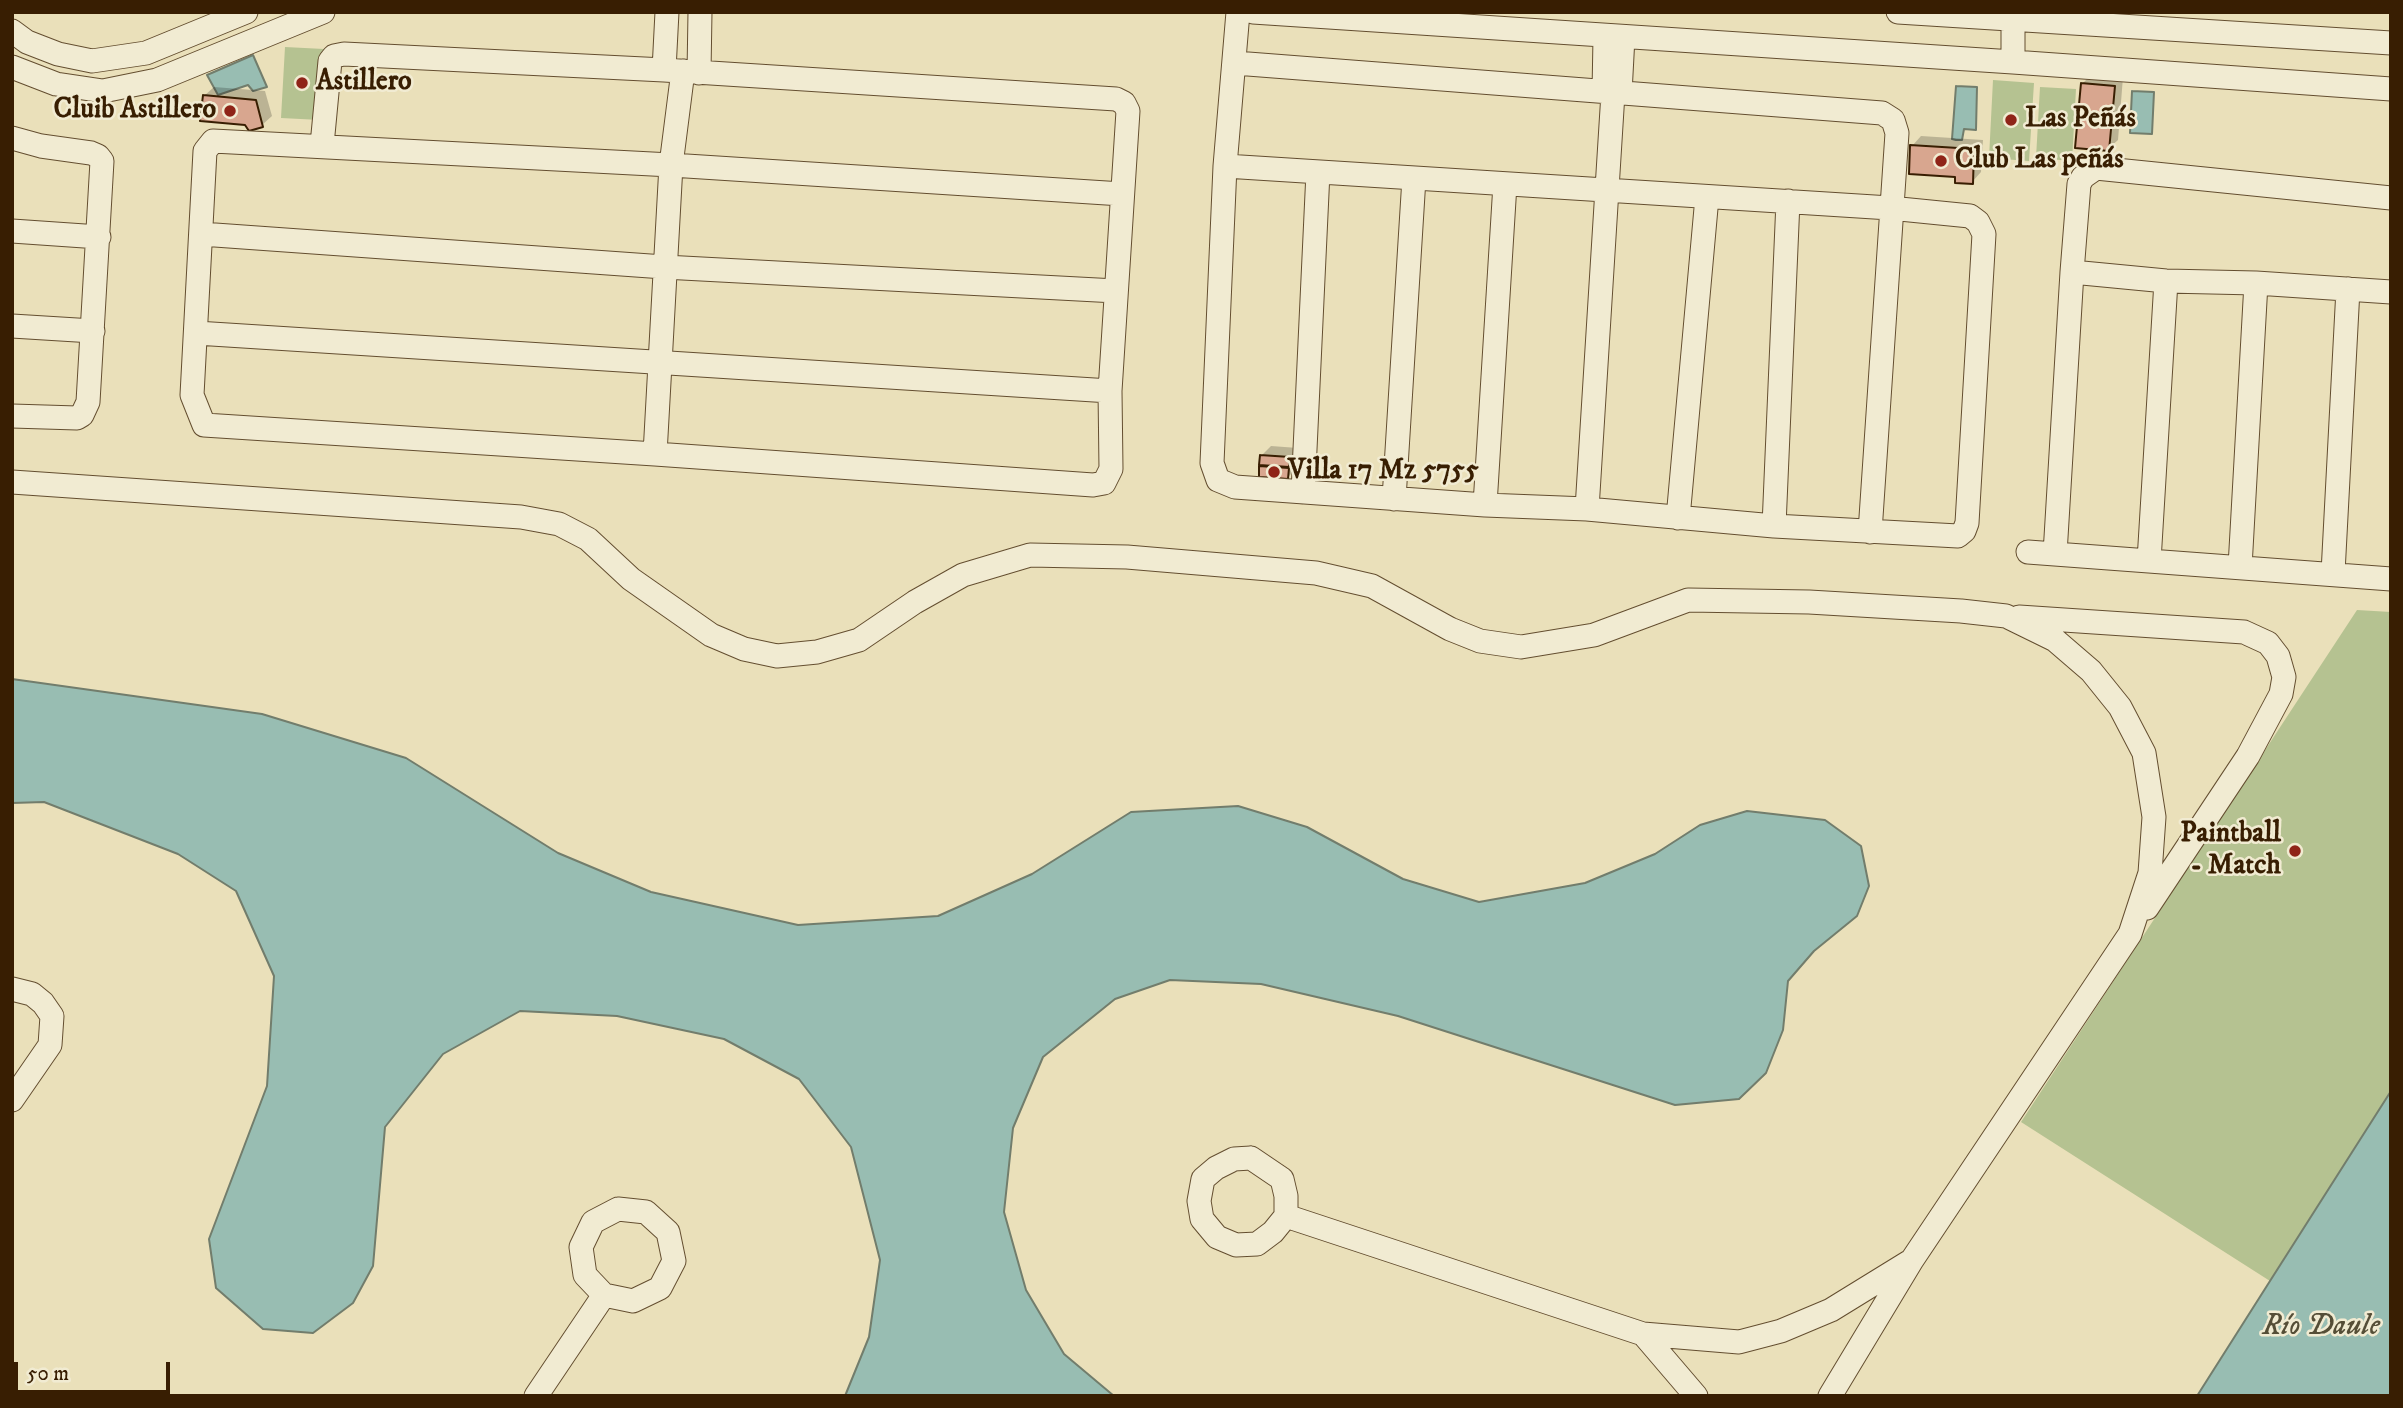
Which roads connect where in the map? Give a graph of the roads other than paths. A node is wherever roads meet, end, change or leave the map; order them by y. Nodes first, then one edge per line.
1 (246, 12) edge
2 (323, 12) edge
3 (667, 12) edge
4 (700, 12) edge
5 (1238, 12) edge
6 (1254, 12) edge
7 (1898, 12) edge
8 (2013, 20) junction
9 (12, 31) edge
10 (1614, 37) junction
11 (2391, 43) edge
12 (146, 53) junction
13 (2012, 62) junction
14 (1235, 63) junction
15 (12, 67) edge
16 (682, 71) junction
17 (157, 80) junction
18 (2391, 89) edge
19 (1612, 93) junction
20 (12, 138) edge
21 (322, 145) junction
22 (671, 165) junction
23 (1225, 166) junction
24 (1318, 172) junction
25 (1414, 178) junction
26 (1505, 184) junction
27 (1605, 190) junction
28 (1122, 194) junction
29 (1707, 197) junction
30 (2391, 198) edge
31 (1788, 201) junction
32 (1890, 208) junction
33 (12, 231) edge
34 (201, 234) junction
35 (99, 237) junction
36 (664, 267) junction
37 (2072, 272) junction
38 (2166, 281) junction
39 (2256, 283) junction
40 (2348, 289) junction
41 (1116, 292) junction
42 (2391, 292) edge
43 (12, 326) edge
44 (93, 331) junction
45 (196, 333) junction
46 (661, 363) junction
47 (1110, 391) junction
48 (12, 416) edge
49 (655, 454) junction
50 (12, 482) edge
51 (1303, 492) junction
52 (1394, 499) junction
53 (1485, 505) junction
54 (1587, 509) junction
55 (1678, 518) junction
56 (1774, 526) junction
57 (1870, 531) junction
58 (2028, 552) dead end
59 (2055, 554) junction
60 (2149, 561) junction
61 (2240, 567) junction
62 (2333, 573) junction
63 (2391, 579) edge
64 (2006, 616) junction
65 (2130, 934) junction
66 (12, 989) edge
67 (12, 1100) edge
68 (1286, 1216) dead end
69 (1912, 1260) junction
70 (604, 1295) junction
71 (1643, 1334) junction
72 (536, 1396) edge
73 (1696, 1396) edge
74 (1830, 1396) edge

1 - 12 street
2 - 17 street
3 - 16 street
4 - 16 street
5 - 14 street
6 - 10 street
7 - 8 street
8 - 11 street
8 - 13 street
9 - 12 street
10 - 13 street
10 - 19 street
12 - 17 street
13 - 18 street
14 - 19 street
14 - 23 street
15 - 17 street
16 - 21 street
16 - 22 street
16 - 28 street
19 - 27 street
19 - 32 street
20 - 35 street
21 - 22 street
21 - 34 street
22 - 28 street
22 - 36 street
23 - 24 street
23 - 51 street
24 - 25 street
24 - 51 street
25 - 26 street
25 - 52 street
26 - 27 street
26 - 53 street
27 - 29 street
27 - 54 street
28 - 41 street
29 - 31 street
29 - 55 street
30 - 37 street
31 - 32 street
31 - 56 street
32 - 57 street
32 - 57 street
33 - 35 street
34 - 36 street
34 - 45 street
35 - 44 street
36 - 41 street
36 - 46 street
37 - 38 street
37 - 59 street
38 - 39 street
38 - 60 street
39 - 40 street
39 - 61 street
40 - 42 street
40 - 62 street
41 - 47 street
43 - 44 street
44 - 48 street
45 - 46 street
45 - 49 street
46 - 47 street
46 - 49 street
47 - 49 street
50 - 64 street
51 - 52 street
52 - 53 street
53 - 54 street
54 - 55 street
55 - 56 street
56 - 57 street
58 - 59 street
59 - 60 street
60 - 61 street
61 - 62 street
62 - 63 street
64 - 65 street
64 - 65 street
65 - 69 street
66 - 67 street
68 - 71 street
69 - 71 street
69 - 74 street
70 - 70 street
70 - 72 street
71 - 73 street

